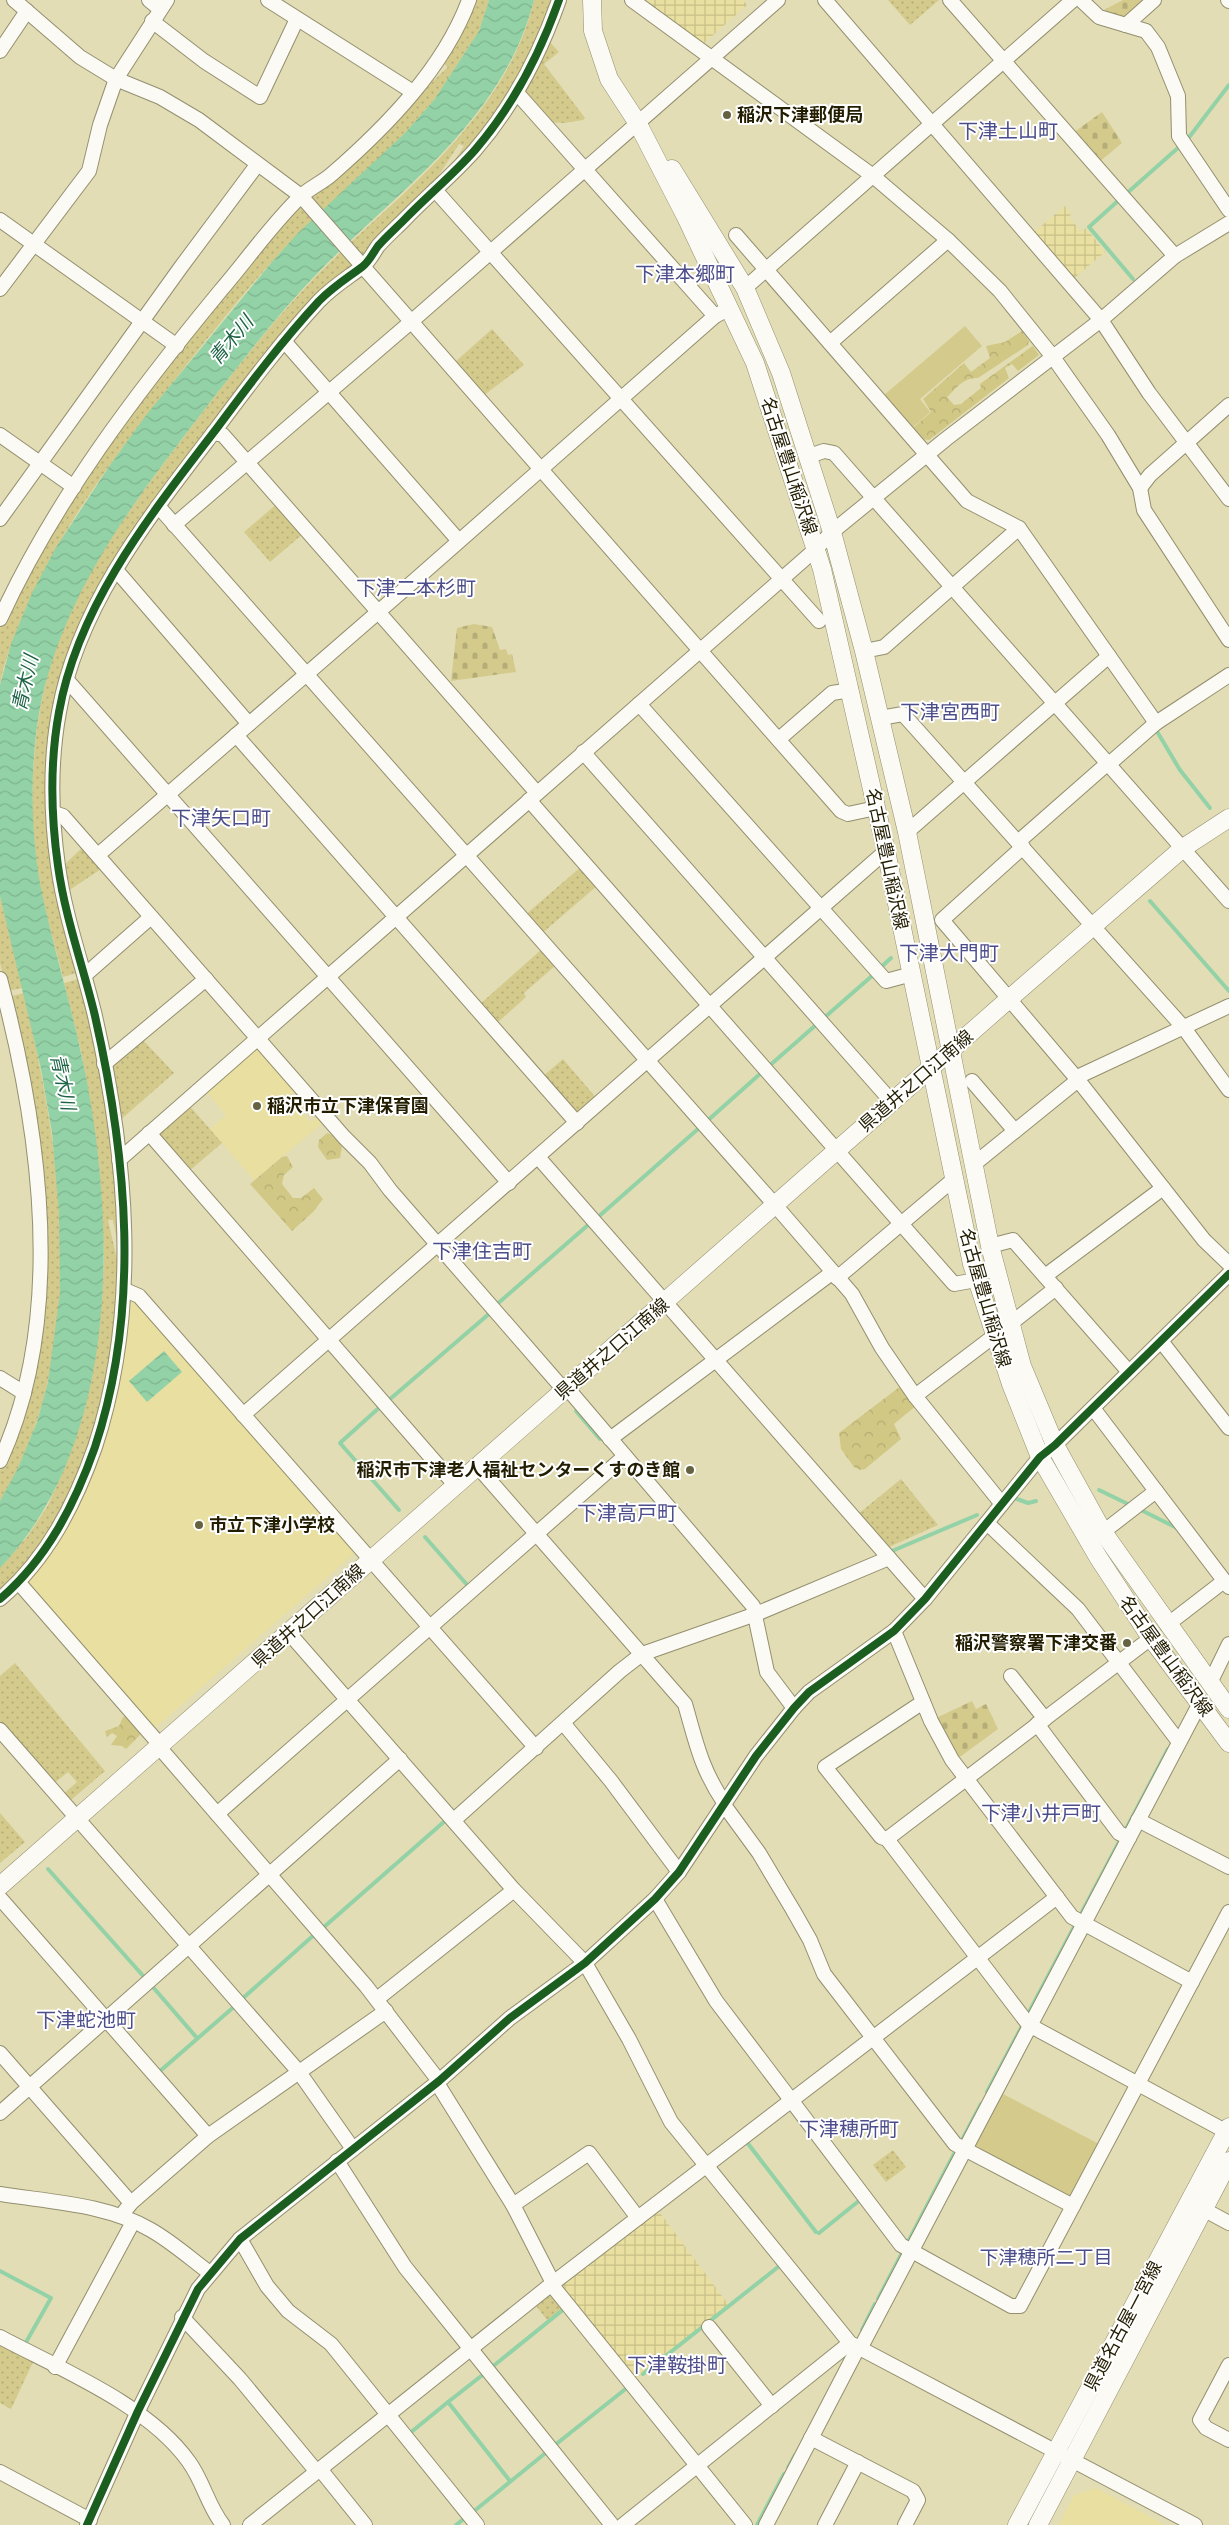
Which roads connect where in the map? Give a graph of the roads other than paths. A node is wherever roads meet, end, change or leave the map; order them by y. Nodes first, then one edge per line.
1 (14, 0) edge
2 (149, 0) edge
3 (268, 0) edge
4 (469, 0) edge
5 (559, 0) edge
6 (592, 0) edge
7 (632, 0) edge
8 (778, 0) edge
9 (825, 0) edge
10 (950, 0) edge
11 (1073, 0) edge
12 (1081, 0) edge
13 (1154, 0) edge
14 (164, 4) edge
15 (27, 11) junction
16 (297, 19) junction
17 (152, 22) junction
18 (1126, 25) junction
19 (0, 51) edge
20 (711, 58) junction
21 (1004, 61) junction
22 (116, 79) junction
23 (413, 92) junction
24 (517, 93) junction
25 (637, 122) junction
26 (932, 124) junction
27 (257, 165) junction
28 (585, 170) junction
29 (873, 176) junction
30 (435, 190) junction
31 (302, 198) junction
32 (1229, 210) edge
33 (0, 220) edge
34 (1229, 223) edge
35 (736, 235) dead end
36 (948, 240) junction
37 (33, 244) junction
38 (491, 252) junction
39 (1175, 256) junction
40 (362, 264) junction
41 (767, 269) junction
42 (745, 288) junction
43 (0, 289) edge
44 (730, 308) junction
45 (714, 316) junction
46 (1101, 320) junction
47 (412, 321) junction
48 (141, 322) junction
49 (284, 341) junction
50 (830, 343) junction
51 (177, 346) junction
52 (1053, 357) junction
53 (329, 392) junction
54 (622, 398) junction
55 (1229, 405) edge
56 (213, 433) junction
57 (0, 435) edge
58 (1187, 444) junction
59 (927, 455) junction
60 (809, 456) junction
61 (247, 462) junction
62 (40, 464) junction
63 (542, 469) junction
64 (74, 487) junction
65 (1140, 488) junction
66 (873, 498) junction
67 (1229, 499) edge
68 (158, 506) junction
69 (0, 520) edge
70 (174, 525) junction
71 (1019, 528) junction
72 (832, 532) junction
73 (459, 541) junction
74 (816, 549) junction
75 (116, 570) junction
76 (782, 578) junction
77 (952, 587) junction
78 (378, 612) junction
79 (0, 619) edge
80 (819, 621) dead end
81 (1229, 640) edge
82 (700, 650) junction
83 (864, 651) junction
84 (1109, 656) junction
85 (306, 674) junction
86 (1229, 675) edge
87 (67, 680) junction
88 (851, 690) junction
89 (1055, 703) junction
90 (639, 704) junction
91 (880, 718) junction
92 (1156, 723) junction
93 (249, 724) junction
94 (236, 735) junction
95 (779, 739) junction
96 (583, 752) junction
97 (1108, 764) junction
98 (964, 782) junction
99 (168, 795) junction
100 (533, 796) junction
101 (876, 808) junction
102 (54, 813) junction
103 (1229, 818) edge
104 (907, 832) junction
105 (1020, 845) junction
106 (1184, 848) junction
107 (886, 851) junction
108 (98, 855) junction
109 (465, 856) junction
110 (1229, 901) edge
111 (821, 908) junction
112 (151, 917) junction
113 (396, 917) junction
114 (1094, 925) junction
115 (765, 958) junction
116 (912, 974) junction
117 (85, 975) junction
118 (328, 976) junction
119 (0, 979) edge
120 (206, 979) junction
121 (1009, 999) junction
122 (1229, 1006) edge
123 (709, 1007) junction
124 (1184, 1028) junction
125 (258, 1038) junction
126 (950, 1051) junction
127 (648, 1061) junction
128 (104, 1064) junction
129 (932, 1067) junction
130 (1076, 1079) junction
131 (972, 1081) dead end
132 (1229, 1090) edge
133 (892, 1102) junction
134 (577, 1123) junction
135 (1015, 1131) junction
136 (149, 1134) junction
137 (837, 1151) junction
138 (538, 1157) junction
139 (119, 1160) junction
140 (973, 1165) junction
141 (954, 1179) junction
142 (509, 1183) junction
143 (1163, 1188) junction
144 (776, 1205) junction
145 (902, 1224) junction
146 (438, 1245) junction
147 (990, 1246) junction
148 (1229, 1264) edge
149 (1229, 1274) edge
150 (835, 1275) junction
151 (1045, 1276) junction
152 (976, 1280) junction
153 (1056, 1288) junction
154 (125, 1290) junction
155 (664, 1303) junction
156 (1010, 1324) junction
157 (994, 1336) junction
158 (329, 1340) junction
159 (1161, 1341) junction
160 (714, 1361) junction
161 (1129, 1372) junction
162 (0, 1378) edge
163 (566, 1390) junction
164 (24, 1393) junction
165 (916, 1396) junction
166 (1093, 1408) junction
167 (243, 1415) junction
168 (1229, 1428) edge
169 (610, 1439) junction
170 (1055, 1445) junction
171 (625, 1456) junction
172 (1040, 1457) junction
173 (0, 1461) edge
174 (478, 1467) junction
175 (456, 1486) junction
176 (1156, 1491) junction
177 (1002, 1504) junction
178 (987, 1523) junction
179 (1103, 1532) junction
180 (536, 1534) junction
181 (889, 1558) junction
182 (371, 1560) junction
183 (19, 1583) junction
184 (1227, 1584) edge
185 (0, 1599) edge
186 (925, 1599) junction
187 (756, 1614) junction
188 (1167, 1625) junction
189 (430, 1627) junction
190 (894, 1631) junction
191 (289, 1633) junction
192 (1151, 1638) junction
193 (1229, 1644) edge
194 (642, 1654) junction
195 (1118, 1663) junction
196 (1011, 1676) dead end
197 (1210, 1683) junction
198 (347, 1699) junction
199 (924, 1702) junction
200 (1200, 1703) junction
201 (794, 1708) junction
202 (1229, 1709) edge
203 (1041, 1722) junction
204 (564, 1724) junction
205 (0, 1730) edge
206 (1179, 1742) junction
207 (1229, 1743) edge
208 (160, 1746) junction
209 (536, 1748) junction
210 (400, 1759) junction
211 (966, 1779) junction
212 (724, 1804) junction
213 (218, 1814) junction
214 (78, 1819) junction
215 (454, 1820) junction
216 (1138, 1820) junction
217 (1129, 1838) junction
218 (887, 1839) junction
219 (1229, 1867) edge
220 (679, 1872) junction
221 (270, 1874) junction
222 (0, 1886) edge
223 (514, 1890) junction
224 (1057, 1897) junction
225 (0, 1898) edge
226 (655, 1899) junction
227 (1229, 1912) edge
228 (1084, 1924) junction
229 (189, 1946) junction
230 (978, 1958) junction
231 (585, 1963) junction
232 (1192, 1982) junction
233 (377, 1999) junction
234 (386, 2011) junction
235 (106, 2020) junction
236 (1030, 2026) junction
237 (874, 2037) junction
238 (0, 2053) edge
239 (299, 2072) junction
240 (438, 2082) junction
241 (1138, 2084) junction
242 (29, 2087) junction
243 (792, 2100) junction
244 (0, 2113) edge
245 (1228, 2129) edge
246 (208, 2136) junction
247 (352, 2149) junction
248 (966, 2150) junction
249 (337, 2161) junction
250 (1229, 2161) edge
251 (706, 2166) junction
252 (0, 2194) edge
253 (131, 2203) junction
254 (514, 2205) junction
255 (1073, 2206) junction
256 (1204, 2209) junction
257 (638, 2218) junction
258 (127, 2219) junction
259 (1229, 2223) edge
260 (240, 2239) junction
261 (912, 2251) junction
262 (210, 2273) junction
263 (552, 2284) junction
264 (182, 2318) junction
265 (709, 2327) dead end
266 (0, 2337) edge
267 (857, 2345) junction
268 (471, 2348) junction
269 (1229, 2365) edge
270 (56, 2367) junction
271 (772, 2406) junction
272 (138, 2411) junction
273 (388, 2415) junction
274 (811, 2438) junction
275 (1229, 2440) edge
276 (1056, 2450) junction
277 (1072, 2460) junction
278 (858, 2462) junction
279 (697, 2466) junction
280 (318, 2470) junction
281 (0, 2472) edge
282 (89, 2522) edge
283 (222, 2525) edge
284 (250, 2525) edge
285 (365, 2525) edge
286 (477, 2525) edge
287 (612, 2525) edge
288 (623, 2525) edge
289 (745, 2525) edge
290 (766, 2525) edge
291 (825, 2525) edge
292 (905, 2525) edge
293 (1017, 2525) edge
294 (1038, 2525) edge
295 (1195, 2525) edge

1 - 15 street
2 - 14 street
3 - 16 street
4 - 23 street
5 - 24 street
6 - 25 main road, 名古屋豊山稲沢線
7 - 20 street
8 - 20 street
9 - 26 street
10 - 21 street
11 - 21 street
12 - 18 street
13 - 18 street
14 - 17 street
15 - 19 street
15 - 22 street
16 - 17 street
16 - 23 street
17 - 22 street
18 - 32 street
20 - 25 street
20 - 29 street
21 - 26 street
21 - 39 street
22 - 27 street
22 - 37 street
23 - 31 street
24 - 28 street
24 - 30 street
25 - 28 street
25 - 42 main road, 名古屋豊山稲沢線
25 - 44 main road, 名古屋豊山稲沢線
26 - 29 street
26 - 46 street
27 - 31 street
27 - 48 street
28 - 38 street
28 - 45 street
29 - 36 street
29 - 41 street
30 - 38 street
30 - 40 street
31 - 40 street
31 - 51 street
33 - 37 street
34 - 39 street
35 - 41 street
36 - 50 street
36 - 52 street
37 - 43 street
37 - 48 street
38 - 47 street
38 - 54 street
39 - 46 street
40 - 47 street
40 - 49 street
41 - 42 street
41 - 50 street
42 - 60 main road, 名古屋豊山稲沢線
44 - 45 street
44 - 74 main road, 名古屋豊山稲沢線
45 - 54 street
46 - 52 street
46 - 58 street
47 - 53 street
47 - 63 street
48 - 51 street
48 - 62 street
49 - 53 street
49 - 56 street
50 - 59 street
51 - 64 street
52 - 59 street
52 - 65 street
53 - 61 street
53 - 73 street
54 - 63 street
54 - 76 street
55 - 58 street
56 - 61 street
56 - 68 street
57 - 62 street
58 - 65 street
58 - 67 street
59 - 66 street
59 - 71 street
60 - 66 street
60 - 72 main road, 名古屋豊山稲沢線
61 - 70 street
61 - 78 street
62 - 64 street
62 - 69 street
63 - 73 street
63 - 82 street
64 - 79 street
65 - 81 street
66 - 72 street
66 - 77 street
68 - 70 street
68 - 75 street
70 - 85 street
71 - 77 street
71 - 84 street
72 - 74 street
72 - 83 main road, 名古屋豊山稲沢線
73 - 78 street
74 - 76 street
74 - 88 main road, 名古屋豊山稲沢線
75 - 87 street
75 - 93 street
76 - 80 street
76 - 82 street
77 - 83 street
77 - 89 street
78 - 85 street
78 - 100 street
82 - 90 street
82 - 95 street
83 - 91 main road, 名古屋豊山稲沢線
84 - 89 street
84 - 92 street
85 - 93 street
85 - 109 street
86 - 92 street
87 - 99 street
87 - 102 street
88 - 95 street
88 - 101 main road, 名古屋豊山稲沢線
89 - 97 street
89 - 98 street
90 - 96 street
90 - 111 street
91 - 98 street
91 - 104 main road, 名古屋豊山稲沢線
92 - 97 street
93 - 94 street
94 - 99 street
94 - 113 street
95 - 101 street
96 - 100 street
96 - 115 street
97 - 105 street
97 - 106 street
98 - 104 street
98 - 105 street
99 - 108 street
99 - 118 street
100 - 109 street
100 - 123 street
101 - 107 main road, 名古屋豊山稲沢線
102 - 108 street
102 - 117 street
103 - 106 main road, 県道井之口江南線
104 - 126 main road, 名古屋豊山稲沢線
105 - 114 street
105 - 121 street
106 - 110 street
106 - 114 main road, 県道井之口江南線
107 - 111 street
107 - 116 main road, 名古屋豊山稲沢線
108 - 112 street
109 - 113 street
109 - 127 street
111 - 115 street
111 - 116 street
112 - 117 street
112 - 120 street
113 - 118 street
113 - 134 street
114 - 121 main road, 県道井之口江南線
114 - 124 street
115 - 123 street
115 - 133 street
116 - 129 main road, 名古屋豊山稲沢線
117 - 128 street
118 - 125 street
118 - 142 street
119 - 164 street
120 - 125 street
120 - 128 street
121 - 126 main road, 県道井之口江南線
121 - 130 street
122 - 124 street
123 - 127 street
123 - 137 street
124 - 130 street
124 - 132 street
125 - 136 street
125 - 146 street
126 - 129 main road, 県道井之口江南線
126 - 140 main road, 名古屋豊山稲沢線
127 - 134 street
127 - 144 street
128 - 139 street
129 - 133 main road, 県道井之口江南線
129 - 141 main road, 名古屋豊山稲沢線
130 - 135 street
130 - 143 street
131 - 135 street
133 - 137 main road, 県道井之口江南線
134 - 138 street
135 - 140 street
136 - 139 street
136 - 158 street
137 - 144 main road, 県道井之口江南線
137 - 145 street
138 - 142 street
138 - 155 street
139 - 154 street
140 - 147 main road, 名古屋豊山稲沢線
141 - 145 street
141 - 152 main road, 名古屋豊山稲沢線
142 - 146 street
143 - 148 street
143 - 151 street
144 - 150 street
144 - 155 main road, 県道井之口江南線
145 - 150 street
145 - 152 street
146 - 158 street
146 - 163 street
147 - 151 street
147 - 156 main road, 名古屋豊山稲沢線
149 - 159 street
150 - 160 street
150 - 165 street
151 - 153 street
152 - 157 main road, 名古屋豊山稲沢線
153 - 156 street
153 - 161 street
154 - 167 street
154 - 183 street
155 - 160 street
155 - 163 main road, 県道井之口江南線
156 - 170 main road, 名古屋豊山稲沢線
157 - 165 street
157 - 172 main road, 名古屋豊山稲沢線
158 - 167 street
158 - 175 street
159 - 161 street
159 - 168 street
160 - 169 street
160 - 181 street
161 - 166 street
162 - 164 street
163 - 169 street
163 - 174 main road, 県道井之口江南線
164 - 173 street
165 - 177 street
166 - 170 street
166 - 176 street
167 - 182 street
169 - 171 street
170 - 172 street
170 - 179 main road, 名古屋豊山稲沢線
171 - 180 street
171 - 187 street
172 - 177 street
172 - 192 main road, 名古屋豊山稲沢線
174 - 175 main road, 県道井之口江南線
174 - 180 street
175 - 182 main road, 県道井之口江南線
176 - 179 street
176 - 184 street
177 - 178 street
178 - 186 street
178 - 195 street
179 - 188 main road, 名古屋豊山稲沢線
180 - 189 street
180 - 194 street
181 - 186 street
181 - 187 street
182 - 189 street
182 - 191 main road, 県道井之口江南線
183 - 185 street
183 - 208 street
184 - 188 street
186 - 190 street
187 - 194 street
187 - 201 street
188 - 197 main road, 名古屋豊山稲沢線
189 - 198 street
189 - 209 street
190 - 199 street
190 - 201 street
191 - 198 street
191 - 208 main road, 県道井之口江南線
192 - 195 street
192 - 200 main road, 名古屋豊山稲沢線
193 - 197 street
194 - 204 street
194 - 212 street
195 - 203 street
195 - 206 street
196 - 203 street
197 - 202 main road, 名古屋豊山稲沢線
198 - 210 street
198 - 213 street
199 - 211 street
199 - 218 street
200 - 206 street
200 - 207 main road, 名古屋豊山稲沢線
201 - 212 street
203 - 211 street
203 - 217 street
204 - 209 street
204 - 220 street
205 - 214 street
206 - 216 street
208 - 213 street
208 - 214 main road, 県道井之口江南線
209 - 215 street
210 - 215 street
210 - 221 street
211 - 218 street
211 - 224 street
212 - 220 street
212 - 237 street
213 - 221 street
214 - 222 main road, 県道井之口江南線
214 - 229 street
215 - 223 street
216 - 217 street
216 - 219 street
217 - 228 street
218 - 230 street
220 - 226 street
221 - 229 street
221 - 233 street
223 - 231 street
223 - 233 street
224 - 228 street
224 - 230 street
225 - 235 street
226 - 231 street
226 - 243 street
227 - 232 street
228 - 232 street
228 - 236 street
229 - 235 street
229 - 239 street
230 - 236 street
230 - 237 street
231 - 240 street
231 - 251 street
232 - 241 street
233 - 234 street
234 - 239 street
234 - 240 street
235 - 242 street
235 - 246 street
236 - 241 street
236 - 248 street
237 - 243 street
237 - 248 street
238 - 242 street
239 - 246 street
239 - 247 street
240 - 247 street
240 - 254 street
241 - 245 street
241 - 255 street
242 - 244 street
242 - 253 street
243 - 251 street
243 - 261 street
245 - 276 main road, 県道名古屋一宮線
246 - 253 street
247 - 249 street
248 - 255 street
248 - 261 street
249 - 260 street
249 - 268 street
250 - 256 main road, 県道名古屋一宮線
251 - 257 street
251 - 267 street
252 - 258 street
253 - 258 street
254 - 257 street
254 - 263 street
255 - 261 street
256 - 259 street
256 - 277 main road, 県道名古屋一宮線
257 - 263 street
258 - 262 street
258 - 270 street
260 - 262 street
260 - 273 street
261 - 267 street
262 - 264 street
263 - 268 street
263 - 279 street
264 - 272 street
264 - 280 street
265 - 271 street
266 - 270 street
267 - 271 street
267 - 274 street
267 - 276 street
268 - 273 street
268 - 287 street
269 - 275 street
270 - 272 street
271 - 279 street
272 - 282 street
272 - 283 street
273 - 280 street
273 - 286 street
274 - 278 street
274 - 290 street
276 - 277 street
276 - 293 main road, 県道名古屋一宮線
277 - 294 main road, 県道名古屋一宮線
277 - 295 street
278 - 291 street
278 - 292 street
279 - 288 street
279 - 289 street
280 - 284 street
280 - 285 street
281 - 282 street

